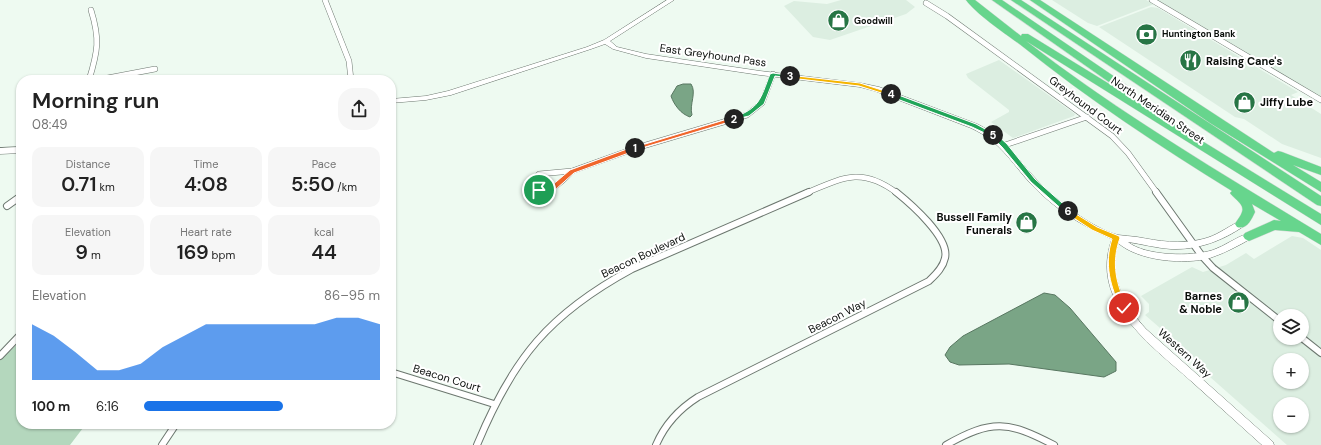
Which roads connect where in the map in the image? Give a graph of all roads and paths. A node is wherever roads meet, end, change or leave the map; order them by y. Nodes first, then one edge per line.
1 (325, 0) edge
2 (671, 0) edge
3 (970, 0) edge
4 (974, 0) edge
5 (996, 0) edge
6 (1015, 0) edge
7 (1034, 0) edge
8 (1152, 0) edge
9 (926, 3) dead end
10 (91, 10) dead end
11 (606, 41) junction
12 (1129, 63) junction
13 (155, 70) dead end
14 (773, 74) junction
15 (90, 75) edge
16 (126, 75) edge
17 (350, 75) edge
18 (1321, 100) edge
19 (396, 101) edge
20 (1087, 117) junction
21 (1004, 145) junction
22 (16, 150) edge
23 (1176, 150) junction
24 (0, 151) edge
25 (1278, 155) junction
26 (572, 171) junction
27 (1321, 172) edge
28 (1321, 180) edge
29 (884, 185) joint
30 (1321, 188) edge
31 (16, 200) edge
32 (1321, 202) edge
33 (7, 206) dead end
34 (1321, 220) edge
35 (1241, 224) joint
36 (1249, 236) joint
37 (1116, 238) junction
38 (1321, 240) edge
39 (1194, 244) junction
40 (1202, 256) junction
41 (1273, 315) edge
42 (16, 339) edge
43 (1309, 344) edge
44 (1321, 353) edge
45 (0, 356) edge
46 (396, 374) edge
47 (494, 404) junction
48 (173, 429) edge
49 (162, 445) edge
50 (477, 445) edge
51 (656, 445) edge
52 (946, 445) edge
53 (1054, 445) edge
54 (1270, 445) edge

1 - 17 street
2 - 11 street
3 - 23 highway
4 - 34 highway
5 - 34 highway, North Meridian Street
6 - 32 highway, North Meridian Street
7 - 12 highway
8 - 18 street
9 - 20 street, Greyhound Court
10 - 15 street
11 - 14 street, East Greyhound Pass
11 - 19 street
12 - 25 highway
12 - 30 highway
13 - 16 street
14 - 21 street, East Greyhound Pass
14 - 26 street
20 - 21 street
20 - 39 street, Greyhound Court
21 - 37 street, East Greyhound Pass
22 - 24 street
23 - 35 highway
23 - 38 highway
25 - 27 highway
25 - 28 highway
26 - 26 street
29 - 47 street, Beacon Boulevard
29 - 51 street, Beacon Way
31 - 33 street
35 - 39 street, East Greyhound Pass
36 - 38 highway
36 - 40 street, East Greyhound Pass
37 - 39 street, East Greyhound Pass
37 - 40 street, East Greyhound Pass
37 - 54 street, Western Way
39 - 40 street, Greyhound Court
40 - 41 street, Greyhound Court
42 - 45 street
43 - 44 street
46 - 47 street, Beacon Court
47 - 50 street, Beacon Boulevard
48 - 49 street
52 - 53 street

